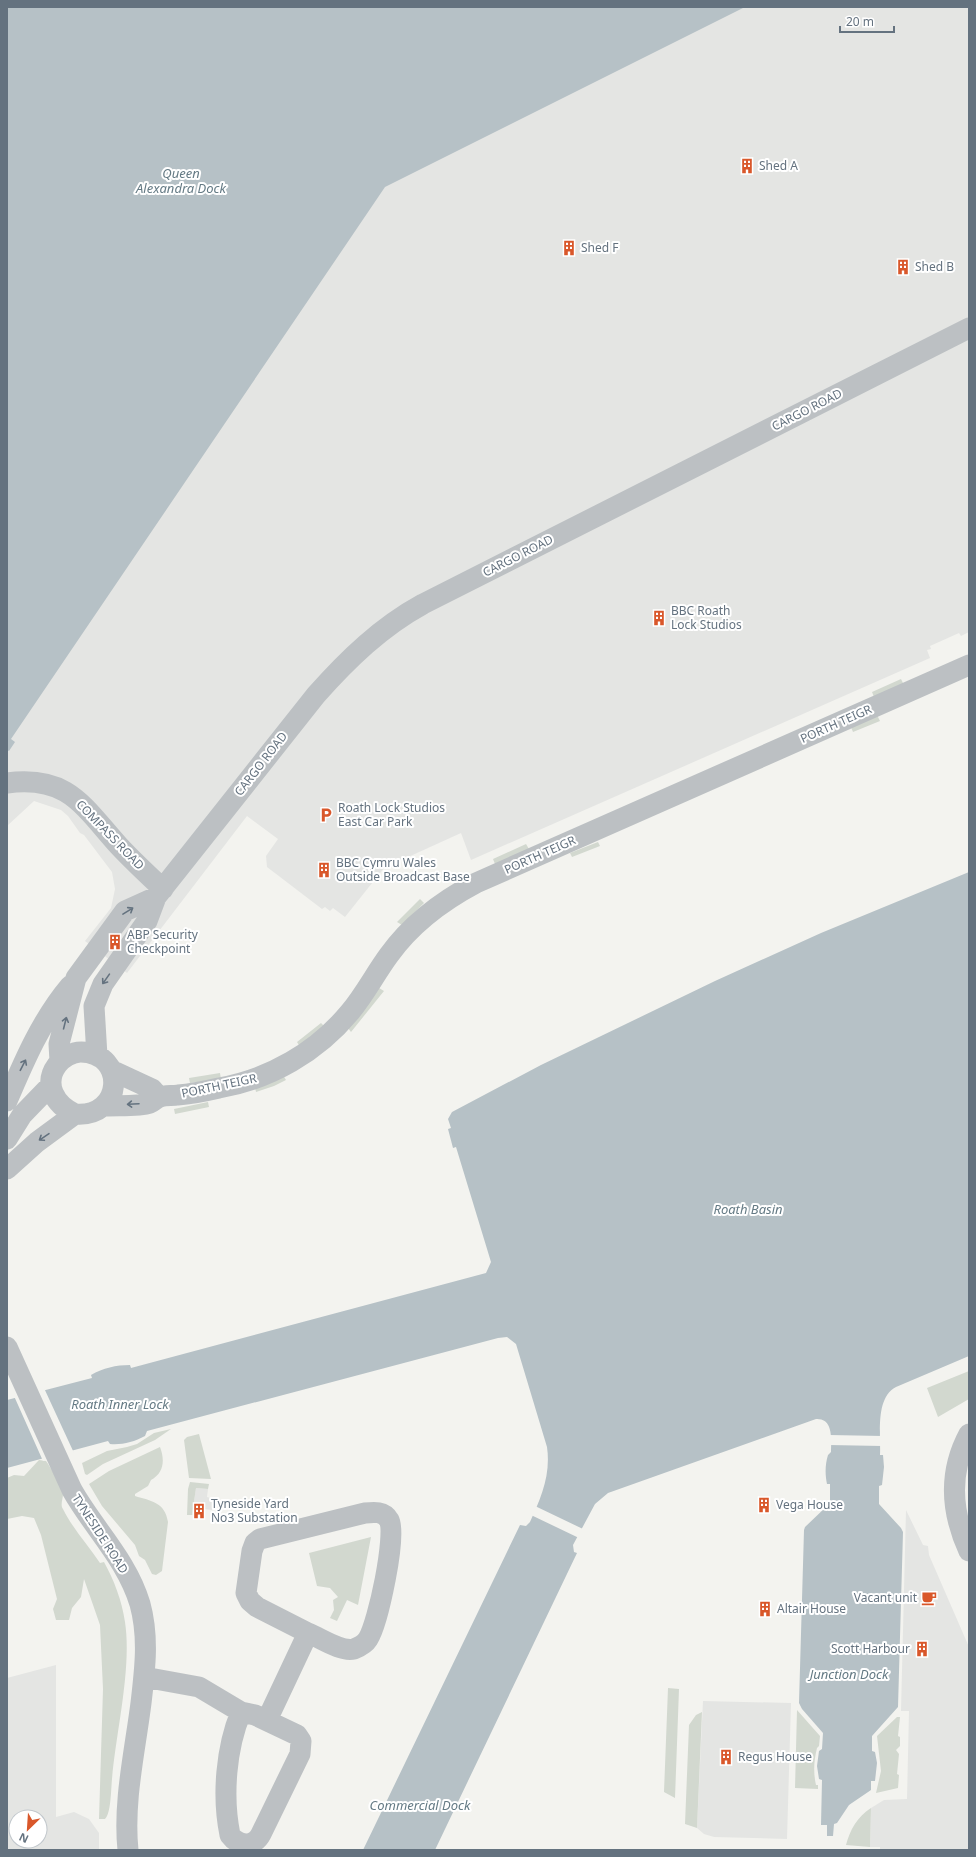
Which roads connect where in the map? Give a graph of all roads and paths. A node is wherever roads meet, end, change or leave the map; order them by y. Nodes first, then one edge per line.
1 (969, 328) edge
2 (969, 665) edge
3 (7, 783) edge
4 (160, 893) junction
5 (76, 978) junction
6 (60, 1061) junction
7 (104, 1063) junction
8 (51, 1085) junction
9 (159, 1097) junction
10 (7, 1101) edge
11 (104, 1106) junction
12 (75, 1114) junction
13 (7, 1139) edge
14 (7, 1169) edge
15 (7, 1347) edge
16 (969, 1434) edge
17 (969, 1552) edge
18 (308, 1632) junction
19 (144, 1677) junction
20 (241, 1712) junction
21 (267, 1720) junction
22 (128, 1850) edge

1 - 4 street, CARGO ROAD
2 - 9 street, PORTH TEIGR
3 - 4 street, COMPASS ROAD
5 -> 4 street
4 -> 7 street
6 -> 5 street
10 -> 5 street
6 - 7 street
6 - 8 street
7 - 9 street
7 - 11 street
8 - 12 street
8 - 13 street
9 -> 11 street, PORTH TEIGR
11 - 12 street
12 -> 14 street
15 - 19 street, TYNESIDE ROAD
16 - 17 street
18 - 18 street
18 - 21 street
19 - 20 street
19 - 22 street, TYNESIDE ROAD
20 - 21 street
20 - 21 street

